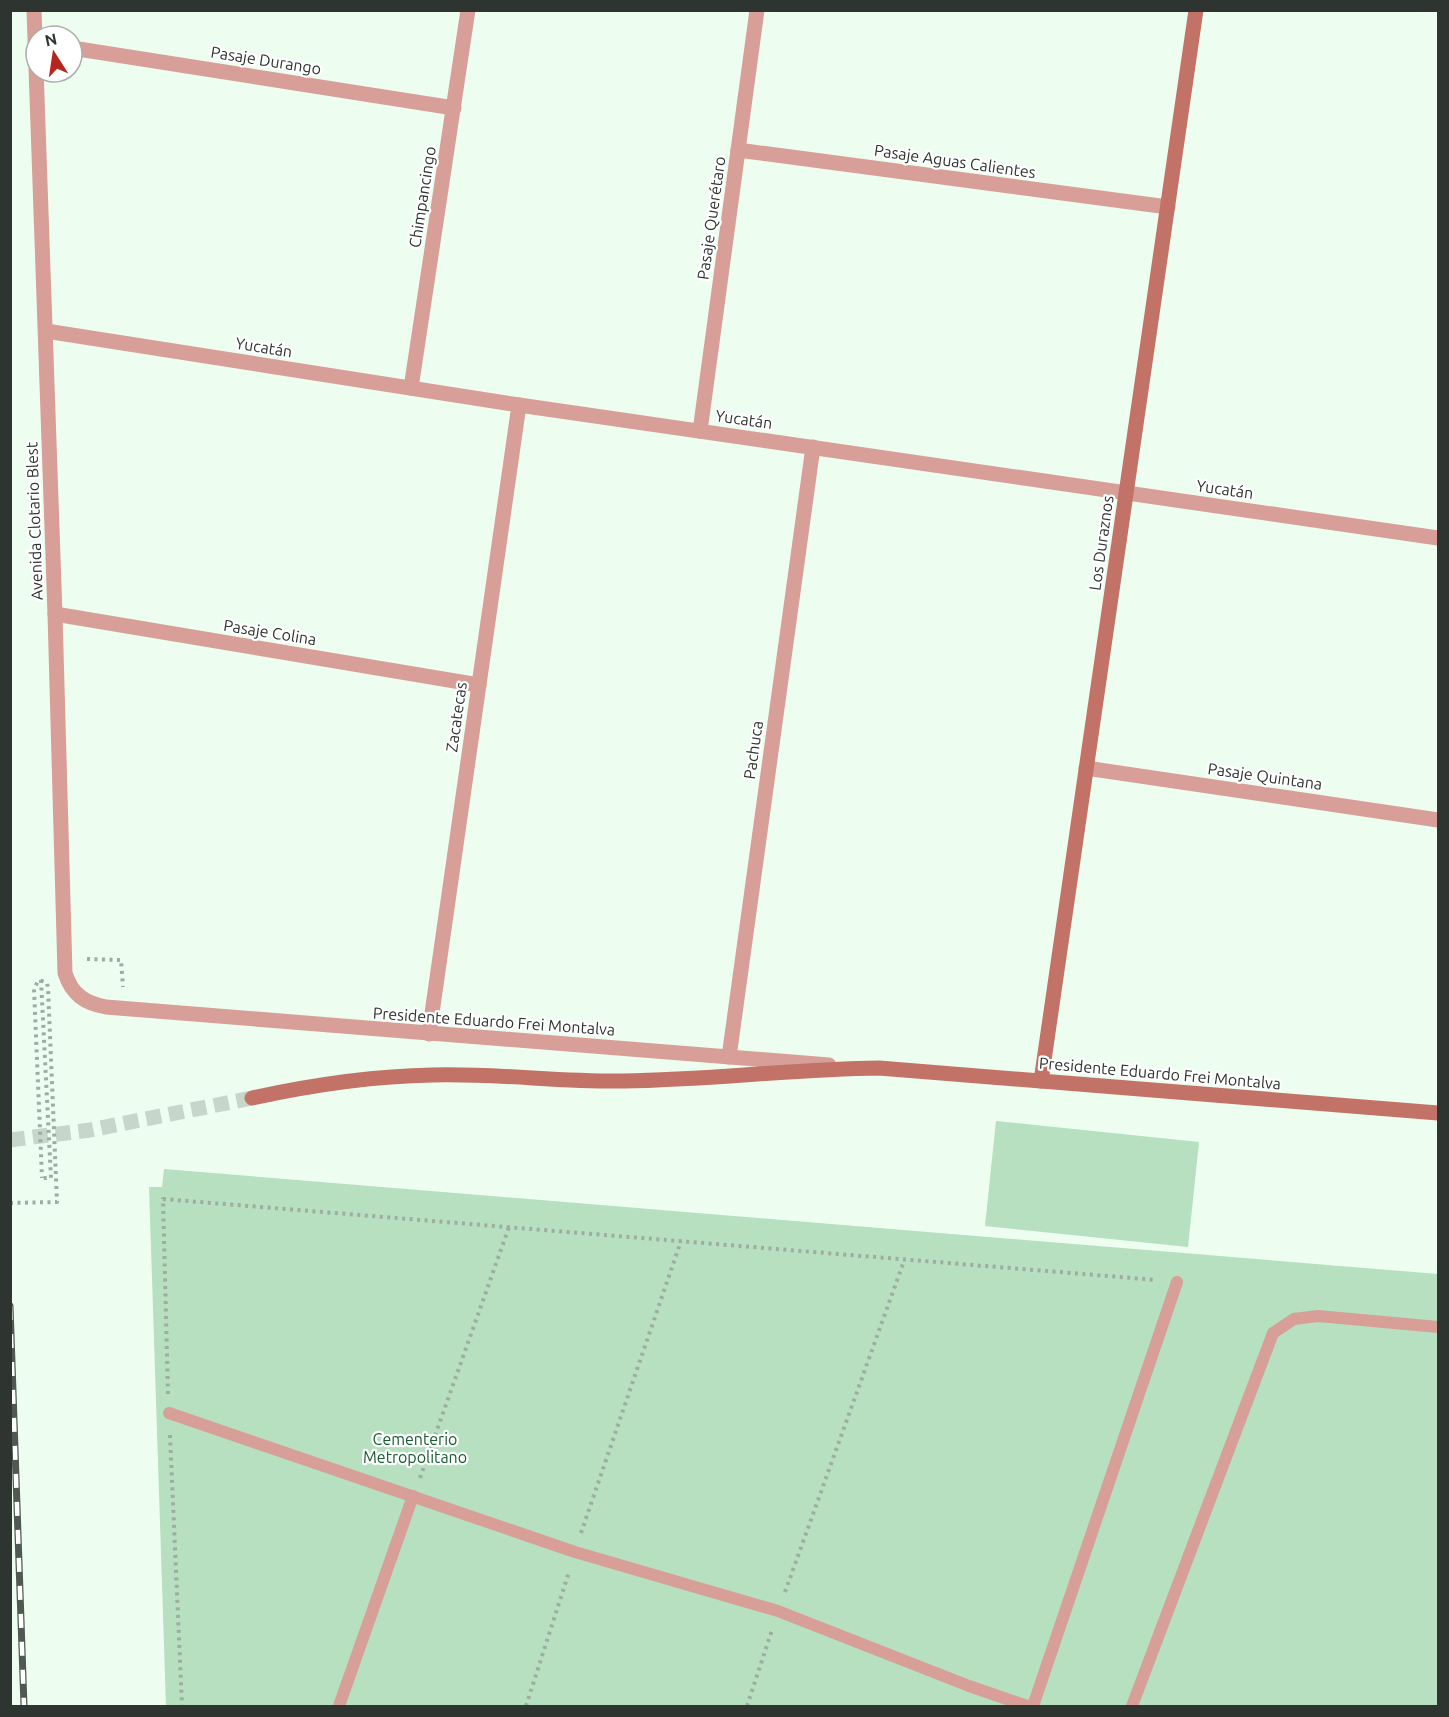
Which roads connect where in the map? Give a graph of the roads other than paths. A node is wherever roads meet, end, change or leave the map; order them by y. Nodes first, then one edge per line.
1 (468, 10) edge
2 (757, 10) edge
3 (1196, 10) edge
4 (84, 50) edge
5 (37, 84) edge
6 (454, 108) junction
7 (738, 150) junction
8 (1168, 207) junction
9 (46, 331) junction
10 (411, 388) junction
11 (519, 405) junction
12 (700, 431) junction
13 (813, 447) junction
14 (1126, 493) junction
15 (1438, 538) edge
16 (55, 614) junction
17 (479, 685) junction
18 (1086, 768) junction
19 (1438, 820) edge
20 (106, 1007) joint
21 (429, 1034) junction
22 (729, 1057) junction
23 (879, 1068) junction
24 (1041, 1081) junction
25 (252, 1098) tunnel mouth
26 (1438, 1113) edge
27 (1177, 1282) road end
28 (1438, 1327) edge
29 (169, 1413) road end
30 (413, 1496) junction
31 (339, 1707) edge
32 (1028, 1707) edge
33 (1032, 1707) edge
34 (1132, 1707) edge

1 - 6 street, Chimpancingo
2 - 7 street, Pasaje Querétaro
3 - 8 street, Los Duraznos
4 - 6 street, Pasaje Durango
5 - 9 street, Avenida Clotario Blest
6 - 10 street, Chimpancingo
7 - 8 street, Pasaje Aguas Calientes
7 - 12 street, Pasaje Querétaro
8 - 14 street, Los Duraznos
9 - 10 street, Yucatán
9 - 16 street, Avenida Clotario Blest
10 - 11 street, Yucatán
11 - 12 street, Yucatán
11 - 17 street, Zacatecas
12 - 13 street, Yucatán
13 - 14 street, Yucatán
13 - 22 street, Pachuca
14 - 15 street, Yucatán
14 - 18 street, Los Duraznos
16 - 17 street, Pasaje Colina
16 - 20 street, Avenida Clotario Blest
17 - 21 street, Zacatecas
18 - 19 street, Pasaje Quintana
18 - 24 street, Los Duraznos
20 - 21 street, Presidente Eduardo Frei Montalva
21 - 22 street, Presidente Eduardo Frei Montalva
22 - 23 street, Presidente Eduardo Frei Montalva
23 - 24 street, Presidente Eduardo Frei Montalva
23 - 25 street, Presidente Eduardo Frei Montalva
24 - 26 street, Presidente Eduardo Frei Montalva
27 - 33 lane
28 - 34 lane
29 - 30 lane
30 - 31 lane
30 - 32 lane

